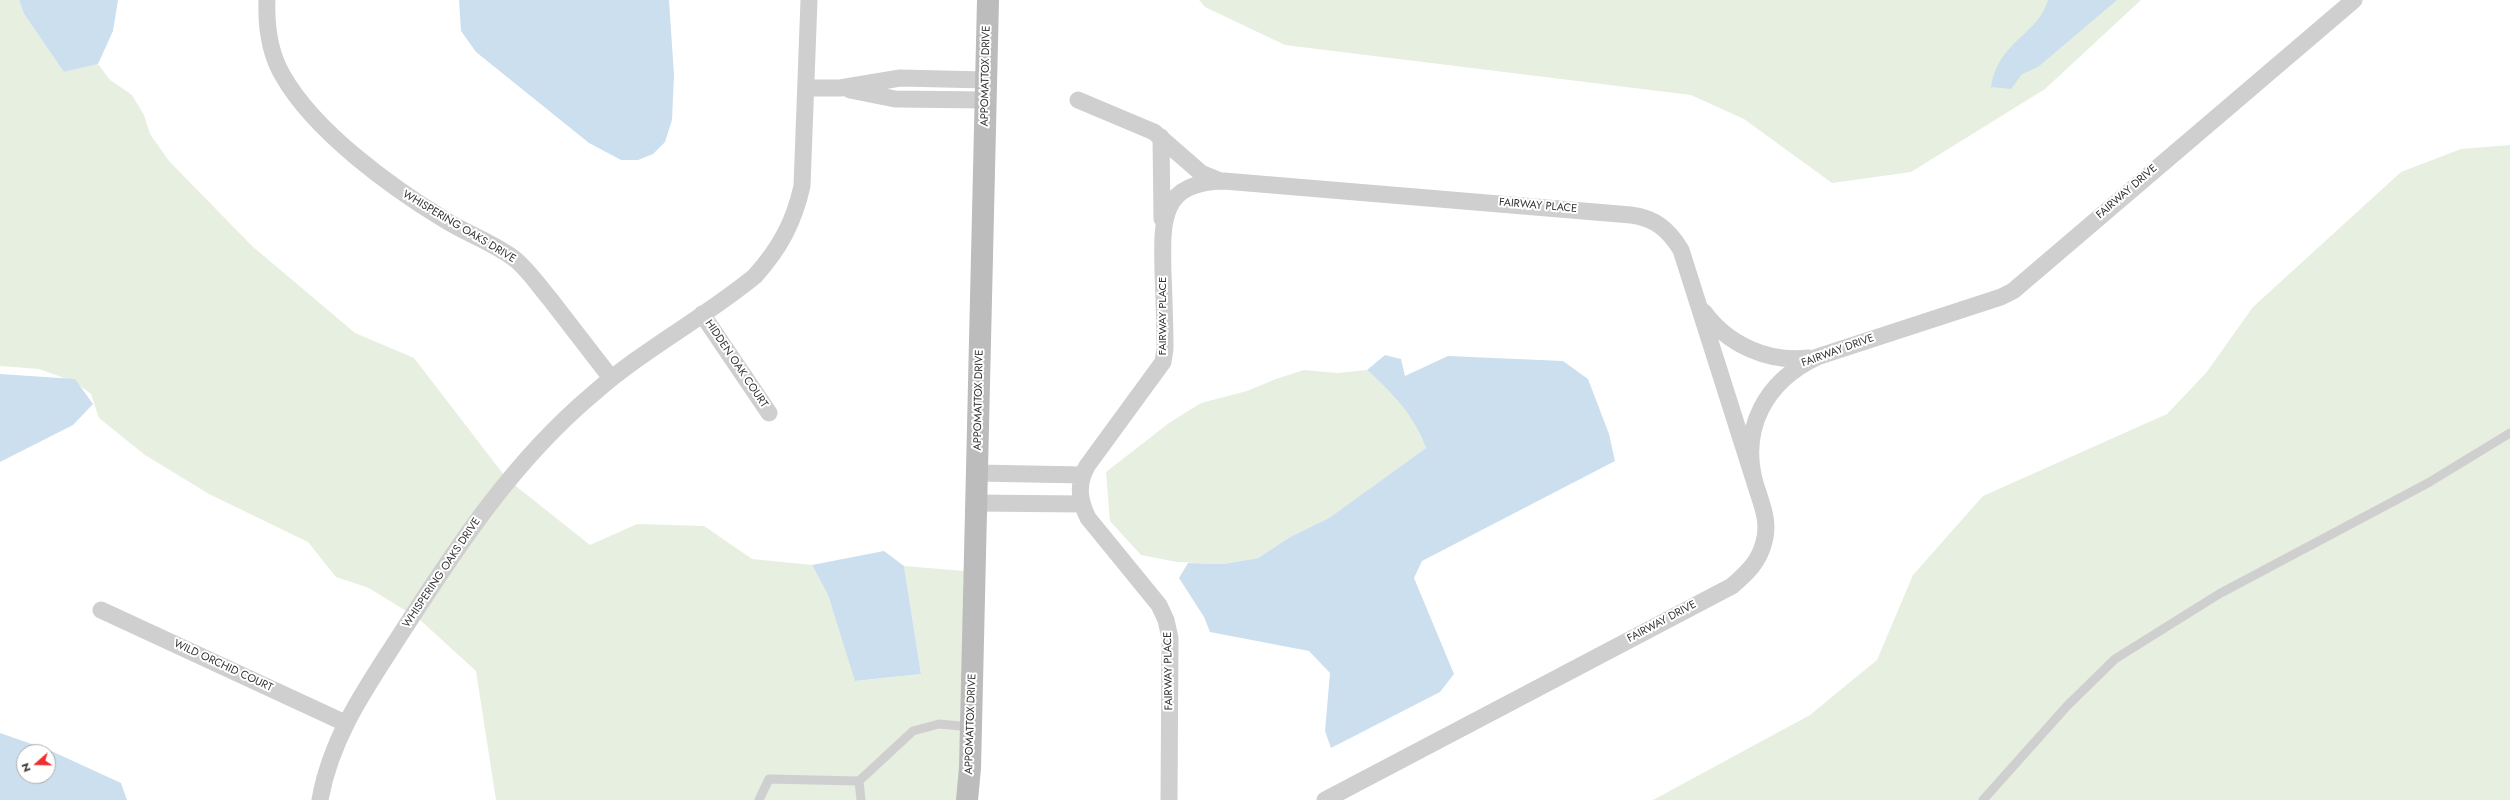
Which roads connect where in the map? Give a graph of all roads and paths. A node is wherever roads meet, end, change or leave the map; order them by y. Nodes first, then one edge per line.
1 (267, 0) edge
2 (809, 0) edge
3 (988, 0) edge
4 (2354, 0) edge
5 (807, 88) junction
6 (986, 90) junction
7 (1078, 100) dead end
8 (1162, 137) junction
9 (1224, 181) junction
10 (1162, 228) junction
11 (1693, 290) junction
12 (702, 314) junction
13 (1817, 357) junction
14 (611, 378) junction
15 (769, 413) dead end
16 (2510, 433) edge
17 (977, 473) junction
18 (1082, 475) junction
19 (1755, 483) junction
20 (976, 503) junction
21 (1082, 504) junction
22 (101, 610) dead end
23 (345, 723) junction
24 (971, 727) junction
25 (859, 781) junction
26 (1170, 798) edge
27 (320, 800) edge
28 (759, 800) edge
29 (861, 800) edge
30 (967, 800) edge
31 (1325, 800) edge
32 (1983, 800) edge

1 - 14 street, WHISPERING OAKS DRIVE
2 - 5 street, WHISPERING OAKS DRIVE
3 - 6 street, APPOMATTOX DRIVE
4 - 13 street, FAIRWAY DRIVE
5 - 6 street
5 - 12 street, WHISPERING OAKS DRIVE
6 - 17 street, APPOMATTOX DRIVE
7 - 8 street
8 - 9 street
8 - 10 street, FAIRWAY PLACE
9 - 10 street, FAIRWAY PLACE
9 - 11 street, FAIRWAY PLACE
10 - 18 street, FAIRWAY PLACE
11 - 13 street
11 - 19 street, FAIRWAY PLACE
12 - 14 street, WHISPERING OAKS DRIVE
12 - 15 street, HIDDEN OAK COURT
13 - 19 street, FAIRWAY DRIVE
14 - 23 street, WHISPERING OAKS DRIVE
16 - 32 lane
17 - 18 street
17 - 20 street, APPOMATTOX DRIVE
18 - 21 street, FAIRWAY PLACE
19 - 31 street, FAIRWAY DRIVE
20 - 21 street
20 - 24 street, APPOMATTOX DRIVE
21 - 26 street, FAIRWAY PLACE
22 - 23 street, WILD ORCHID COURT
23 - 27 street, WHISPERING OAKS DRIVE
24 - 25 lane
24 - 30 street, APPOMATTOX DRIVE
25 - 28 lane
25 - 29 lane

